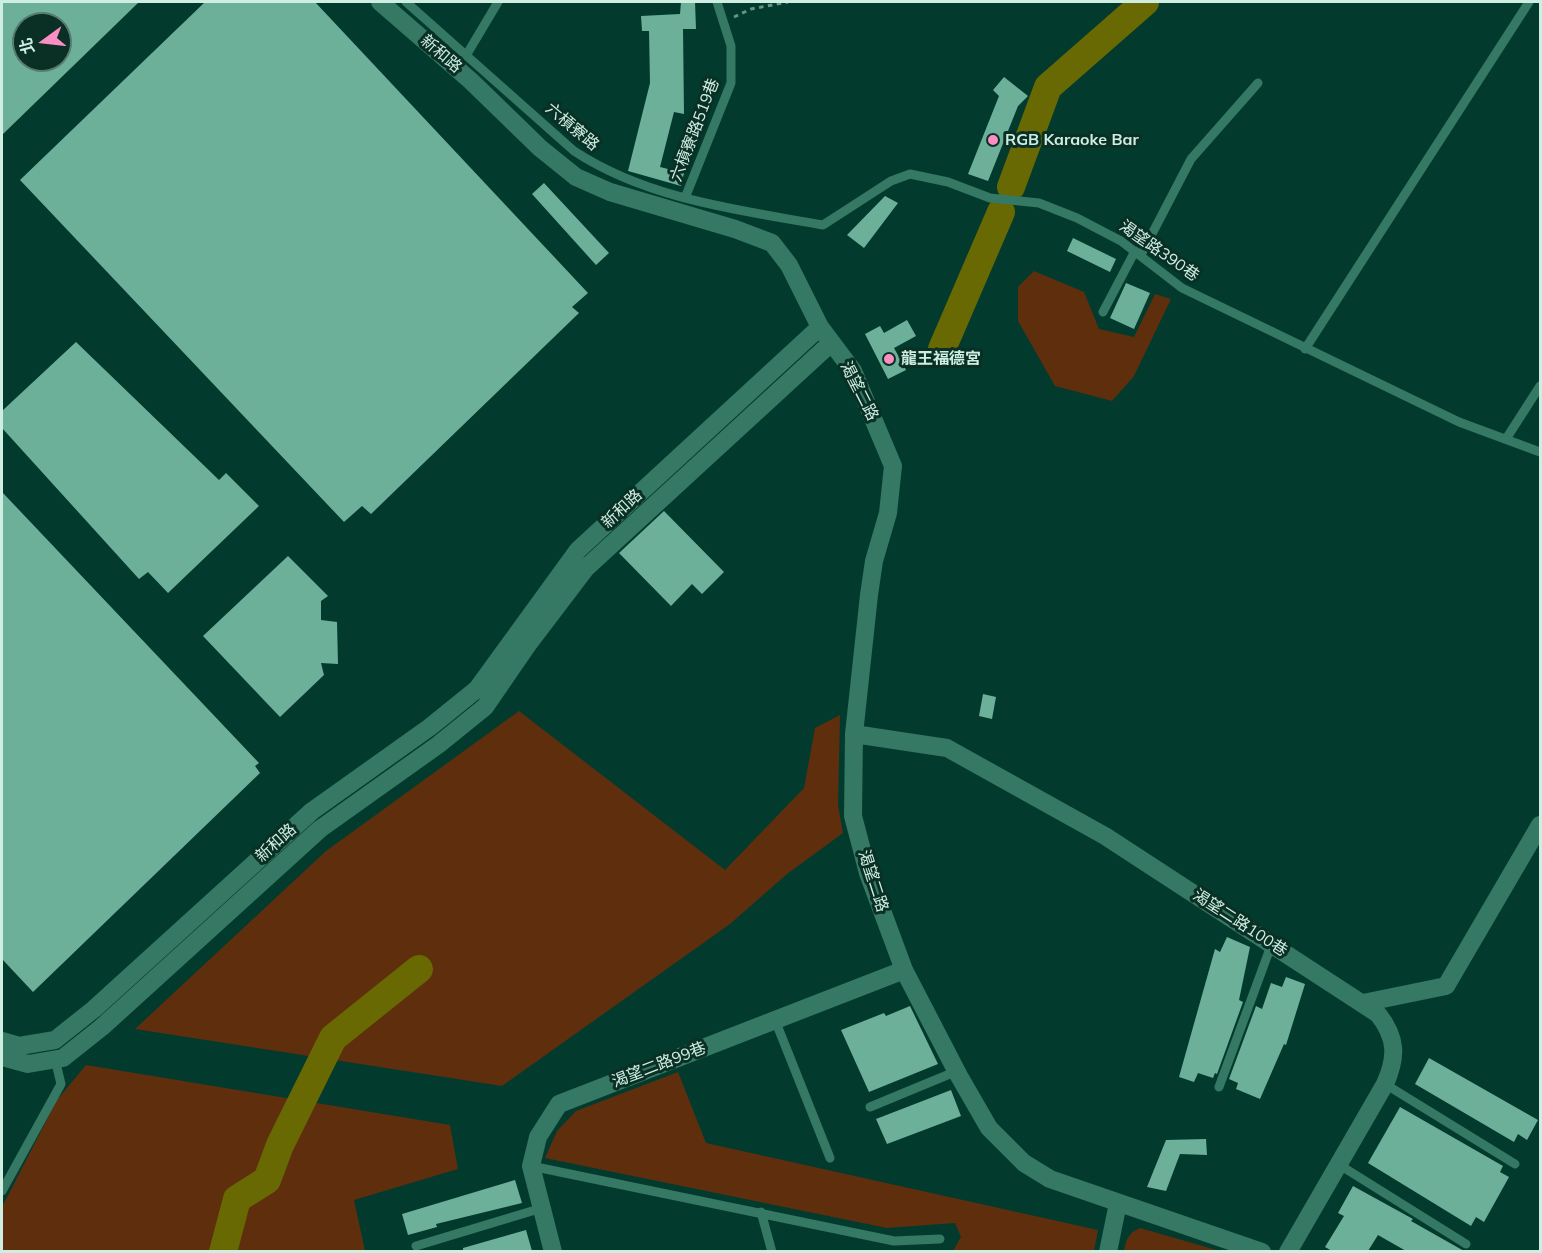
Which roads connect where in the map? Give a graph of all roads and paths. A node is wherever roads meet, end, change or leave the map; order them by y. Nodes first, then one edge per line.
1 (380, 2) edge
2 (406, 2) edge
3 (498, 2) edge
4 (717, 2) edge
5 (788, 2) edge
6 (1529, 2) edge
7 (724, 22) junction
8 (467, 54) junction
9 (1258, 83) dead end
10 (685, 198) junction
11 (823, 225) joint
12 (1138, 253) junction
13 (1103, 312) dead end
14 (820, 327) junction
15 (831, 343) junction
16 (1305, 349) junction
17 (1540, 386) edge
18 (1506, 439) junction
19 (1540, 452) edge
20 (855, 734) junction
21 (1540, 825) edge
22 (1272, 944) junction
23 (904, 970) junction
24 (1363, 1004) junction
25 (775, 1020) junction
26 (2, 1041) edge
27 (2, 1057) edge
28 (55, 1059) junction
29 (957, 1071) junction
30 (1385, 1084) junction
31 (1220, 1087) dead end
32 (870, 1107) dead end
33 (830, 1158) dead end
34 (1338, 1164) junction
35 (1515, 1164) dead end
36 (531, 1166) junction
37 (2, 1191) edge
38 (1118, 1203) junction
39 (542, 1208) junction
40 (760, 1212) junction
41 (940, 1239) dead end
42 (1466, 1244) dead end
43 (416, 1246) dead end
44 (553, 1251) edge
45 (772, 1251) edge
46 (1107, 1251) edge
47 (1262, 1251) edge
48 (1288, 1251) edge

1 - 14 street, 新和路
2 - 8 lane, 六槓寮路
3 - 8 lane
4 - 7 lane, 六槓寮路519巷
5 - 7 path
6 - 16 lane
7 - 10 lane, 六槓寮路519巷
8 - 10 lane, 六槓寮路
9 - 12 lane
10 - 11 lane, 六槓寮路
11 - 12 lane, 渴望路390巷
12 - 13 lane
12 - 16 lane, 渴望路390巷
14 - 15 street, 渴望二路
14 - 26 street, 新和路
15 - 20 street, 渴望二路
15 - 28 street, 新和路
16 - 18 lane, 渴望路390巷
17 - 18 lane
18 - 19 lane, 渴望路390巷
20 - 22 street, 渴望二路100巷
20 - 23 street, 渴望二路
21 - 24 street
22 - 24 street, 渴望二路100巷
22 - 31 lane
23 - 25 street, 渴望二路99巷
23 - 29 street, 渴望二路
24 - 30 street, 渴望二路100巷
25 - 33 lane
25 - 36 street, 渴望二路99巷
27 - 28 street, 新和路
28 - 37 lane
29 - 32 lane
29 - 38 street, 渴望二路
30 - 34 street, 渴望二路100巷
30 - 35 lane
34 - 42 lane
34 - 48 street, 渴望二路100巷
36 - 39 street, 渴望二路99巷
36 - 40 lane
38 - 46 street
38 - 47 street, 渴望二路
39 - 43 lane
39 - 44 street, 渴望二路99巷
40 - 41 lane
40 - 45 lane

